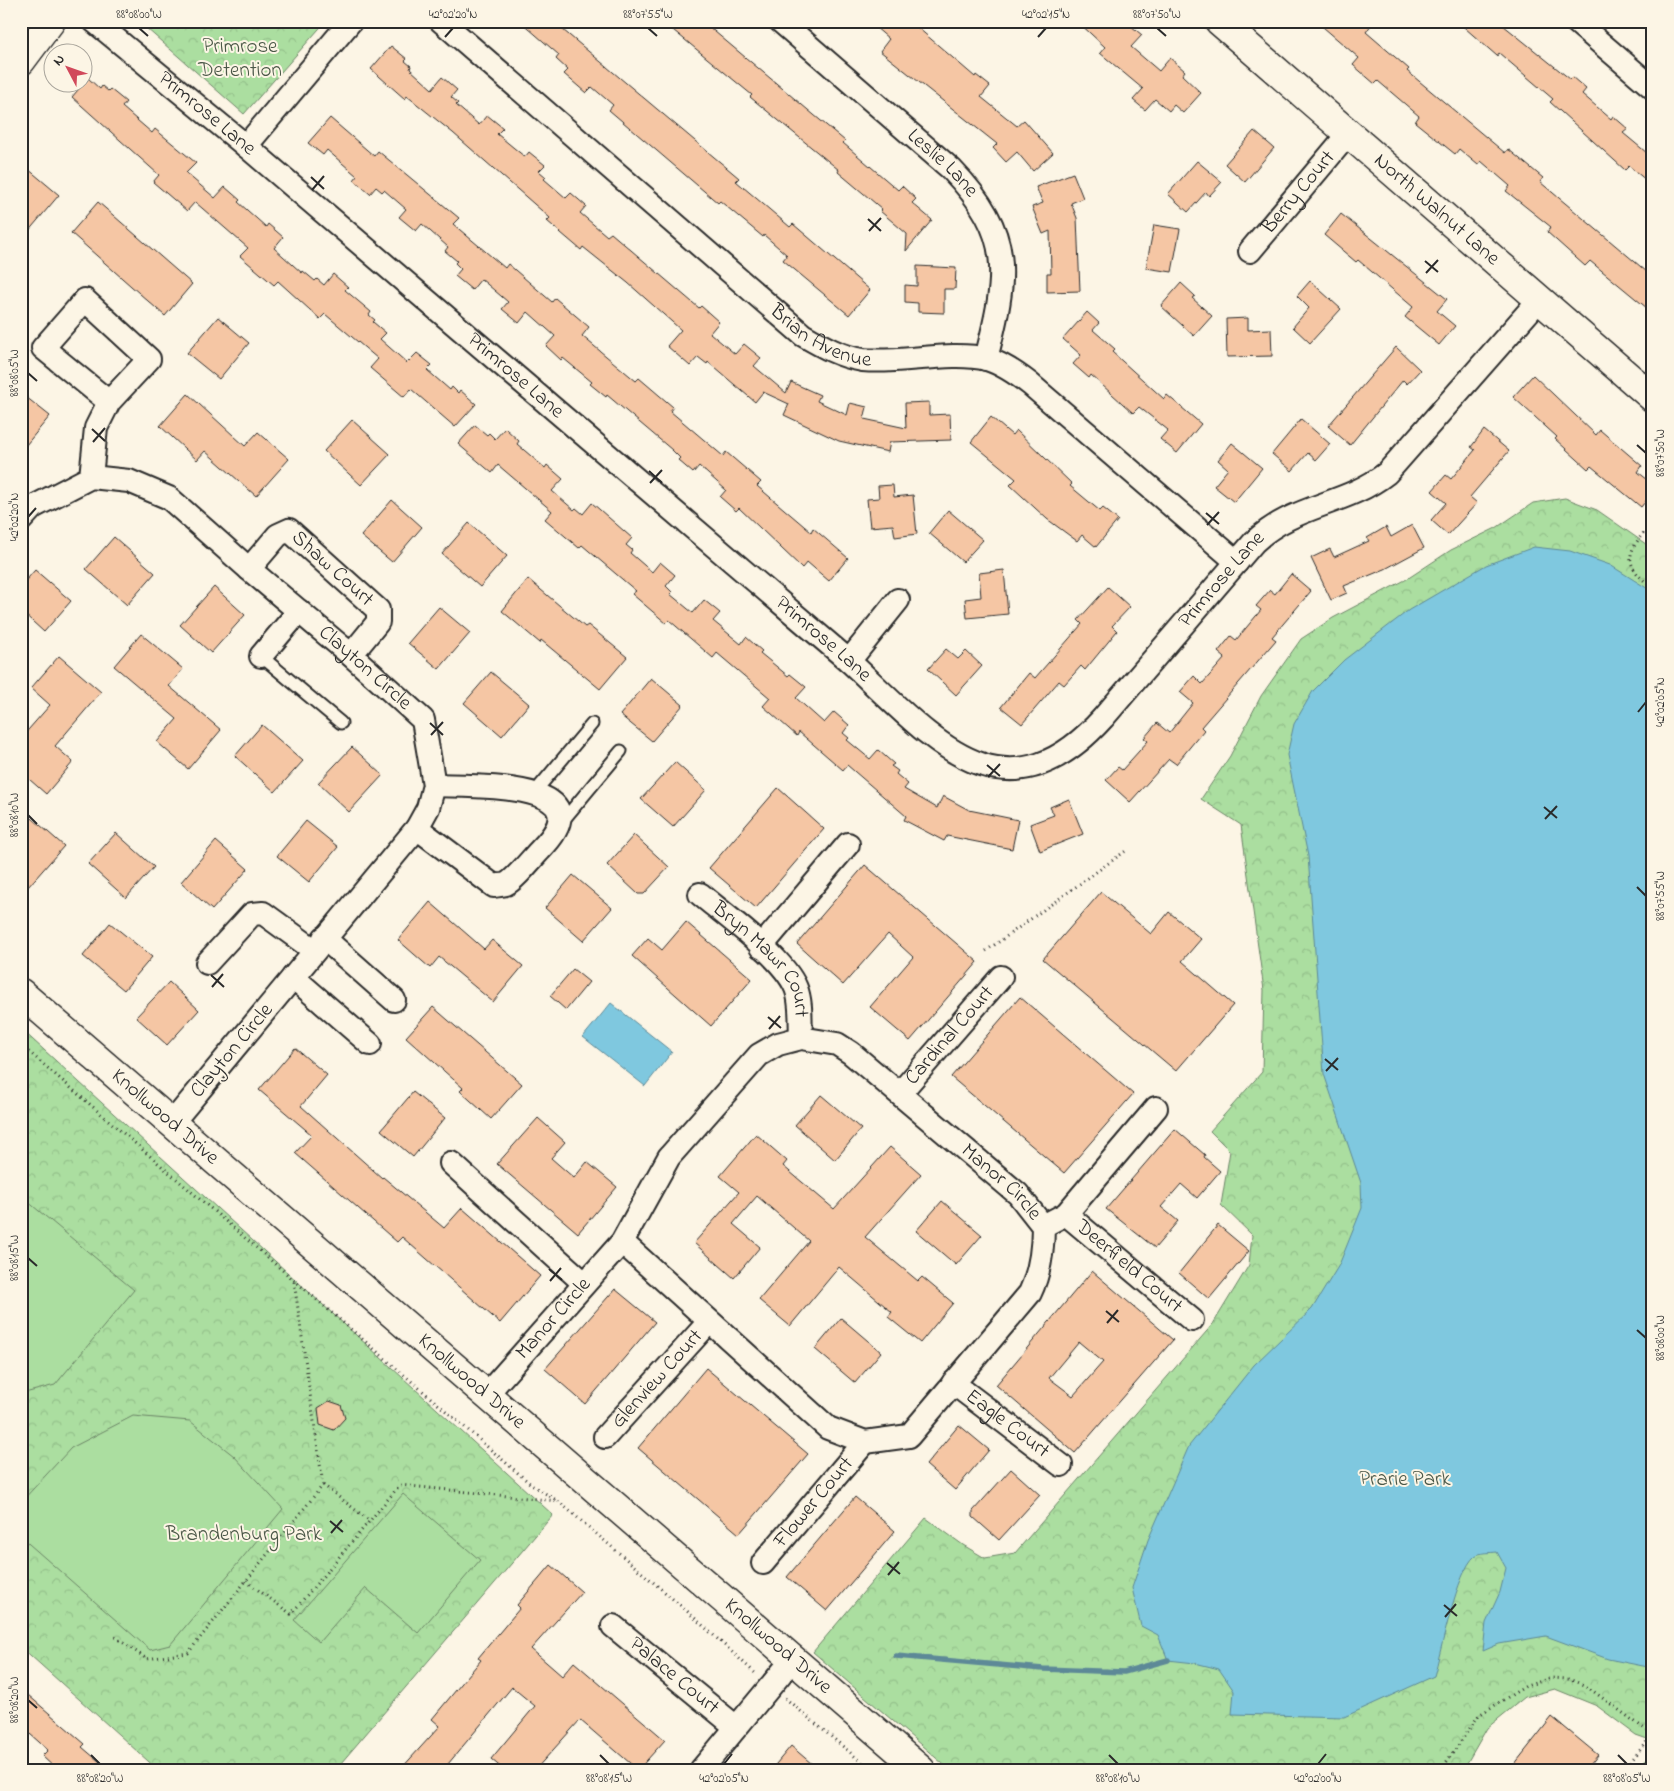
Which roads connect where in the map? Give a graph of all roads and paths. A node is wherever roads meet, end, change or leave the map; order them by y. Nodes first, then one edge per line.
1 (51, 21) edge
2 (94, 21) edge
3 (351, 21) edge
4 (441, 21) edge
5 (780, 21) edge
6 (1219, 21) edge
7 (1575, 21) edge
8 (21, 61) edge
9 (1653, 88) edge
10 (1348, 134) junction
11 (246, 146) junction
12 (1250, 251) dead end
13 (1539, 300) junction
14 (986, 359) junction
15 (1653, 398) edge
16 (109, 402) junction
17 (91, 477) junction
18 (21, 520) edge
19 (1653, 521) edge
20 (1237, 562) junction
21 (249, 569) junction
22 (1653, 588) edge
23 (898, 600) dead end
24 (299, 611) junction
25 (351, 655) junction
26 (261, 656) joint
27 (850, 661) junction
28 (341, 723) dead end
29 (592, 724) dead end
30 (621, 751) dead end
31 (434, 785) junction
32 (534, 793) junction
33 (561, 823) junction
34 (417, 828) junction
35 (848, 844) dead end
36 (1127, 850) dead end
37 (700, 894) dead end
38 (319, 944) junction
39 (761, 947) junction
40 (986, 952) dead end
41 (207, 963) dead end
42 (292, 977) junction
43 (1001, 977) dead end
44 (21, 993) edge
45 (394, 1000) dead end
46 (801, 1038) junction
47 (21, 1044) edge
48 (370, 1044) dead end
49 (28, 1052) junction
50 (21, 1061) edge
51 (900, 1093) junction
52 (1156, 1108) dead end
53 (172, 1123) junction
54 (451, 1163) dead end
55 (1066, 1214) junction
56 (1043, 1226) junction
57 (622, 1242) junction
58 (294, 1280) junction
59 (584, 1283) junction
60 (1192, 1320) dead end
61 (709, 1322) junction
62 (953, 1383) junction
63 (486, 1395) junction
64 (605, 1437) dead end
65 (865, 1442) junction
66 (1061, 1465) dead end
67 (323, 1485) junction
68 (558, 1502) junction
69 (370, 1521) junction
70 (763, 1563) dead end
71 (246, 1581) junction
72 (613, 1626) dead end
73 (115, 1637) dead end
74 (793, 1659) junction
75 (770, 1686) junction
76 (736, 1727) junction
77 (1652, 1735) edge
78 (701, 1770) edge
79 (871, 1770) edge
80 (921, 1770) edge
81 (1441, 1770) edge
82 (1624, 1770) edge

1 - 8 street
2 - 11 street, Primrose Lane
3 - 11 street
4 - 14 street, Brian Avenue
5 - 14 street, Leslie Lane
6 - 10 street, North Walnut Lane
7 - 9 street
10 - 12 street, Berry Court
10 - 13 street, North Walnut Lane
11 - 27 street, Primrose Lane
13 - 15 street, North Walnut Lane
13 - 20 street, Primrose Lane
14 - 20 street, Brian Avenue
16 - 16 street
16 - 17 street
17 - 18 street
17 - 21 street, Clayton Circle
19 - 22 path
20 - 27 street, Primrose Lane
21 - 24 street, Clayton Circle
21 - 25 street, Shaw Court
23 - 27 street
24 - 25 street, Clayton Circle
24 - 26 street
25 - 31 street, Clayton Circle
26 - 28 lane
29 - 32 lane
30 - 33 lane
31 - 32 street
31 - 34 street, Clayton Circle
32 - 33 street
33 - 34 street
34 - 38 street, Clayton Circle
35 - 39 street
36 - 40 path
37 - 39 street, Bryn Mawr Court
38 - 41 street
38 - 42 street, Clayton Circle
38 - 45 street
39 - 46 street, Bryn Mawr Court
42 - 48 street
42 - 53 street, Clayton Circle
43 - 51 street, Cardinal Court
44 - 53 street, Knollwood Drive
46 - 51 street, Manor Circle
46 - 57 street, Manor Circle
47 - 49 path
49 - 50 path
49 - 58 path
51 - 56 street, Manor Circle
52 - 55 street
53 - 63 street, Knollwood Drive
54 - 59 street
55 - 56 street
55 - 60 street, Deerfield Court
56 - 62 street, Manor Circle
57 - 59 street, Manor Circle
57 - 61 street, Manor Circle
58 - 67 path
58 - 68 path
59 - 63 street, Manor Circle
61 - 64 street, Glenview Court
61 - 65 street, Manor Circle
62 - 65 street, Manor Circle
62 - 66 street, Eagle Court
63 - 74 street, Knollwood Drive
65 - 70 street, Flower Court
67 - 69 path
67 - 71 path
68 - 69 path
68 - 75 path
69 - 71 path
71 - 73 path
72 - 76 street, Palace Court
74 - 75 street
74 - 80 street, Knollwood Drive
75 - 76 street
75 - 79 path
76 - 78 street
77 - 81 path
77 - 82 path

